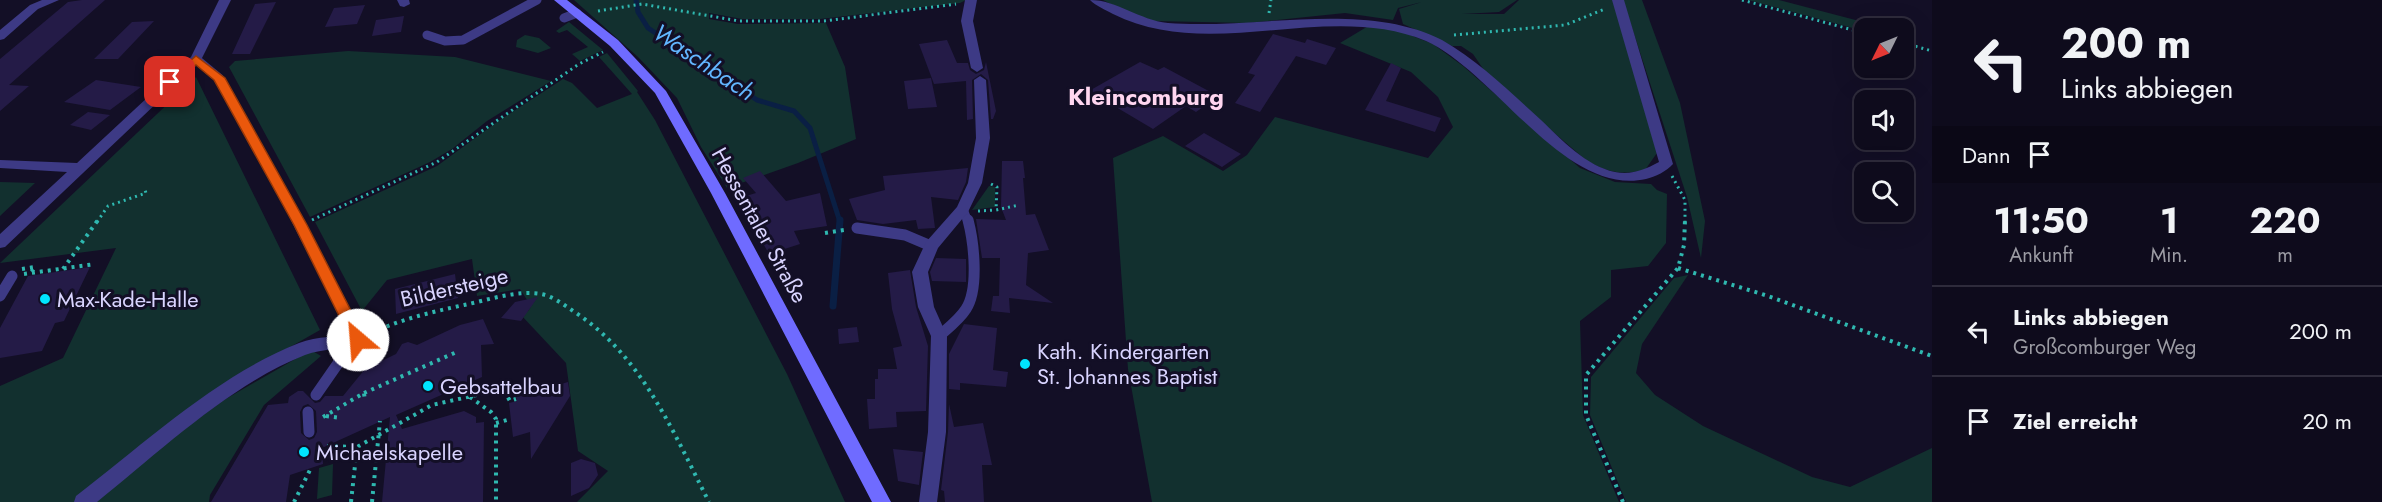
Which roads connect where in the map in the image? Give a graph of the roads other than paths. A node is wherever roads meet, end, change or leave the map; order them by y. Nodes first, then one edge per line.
1 (53, 0) edge
2 (225, 0) edge
3 (537, 0) edge
4 (560, 0) edge
5 (1096, 0) edge
6 (970, 1) edge
7 (1613, 2) edge
8 (577, 13) junction
9 (564, 18) dead end
10 (427, 35) dead end
11 (0, 36) edge
12 (196, 59) junction
13 (0, 164) edge
14 (80, 168) junction
15 (963, 209) junction
16 (857, 228) dead end
17 (0, 243) edge
18 (931, 246) junction
19 (12, 276) dead end
20 (0, 296) edge
21 (939, 336) junction
22 (358, 340) junction
23 (316, 395) dead end
24 (83, 502) edge
25 (882, 502) edge
26 (928, 502) edge

1 - 11 street
2 - 12 street
3 - 10 lane
4 - 8 main road, Hessentaler Straße
5 - 7 street
6 - 15 street
8 - 9 lane
8 - 25 main road, Hessentaler Straße
12 - 14 street
12 - 22 lane
13 - 14 street
14 - 17 street
15 - 18 street
15 - 21 lane
16 - 18 lane
18 - 21 street
19 - 20 lane
21 - 26 street
22 - 23 lane
22 - 24 street

